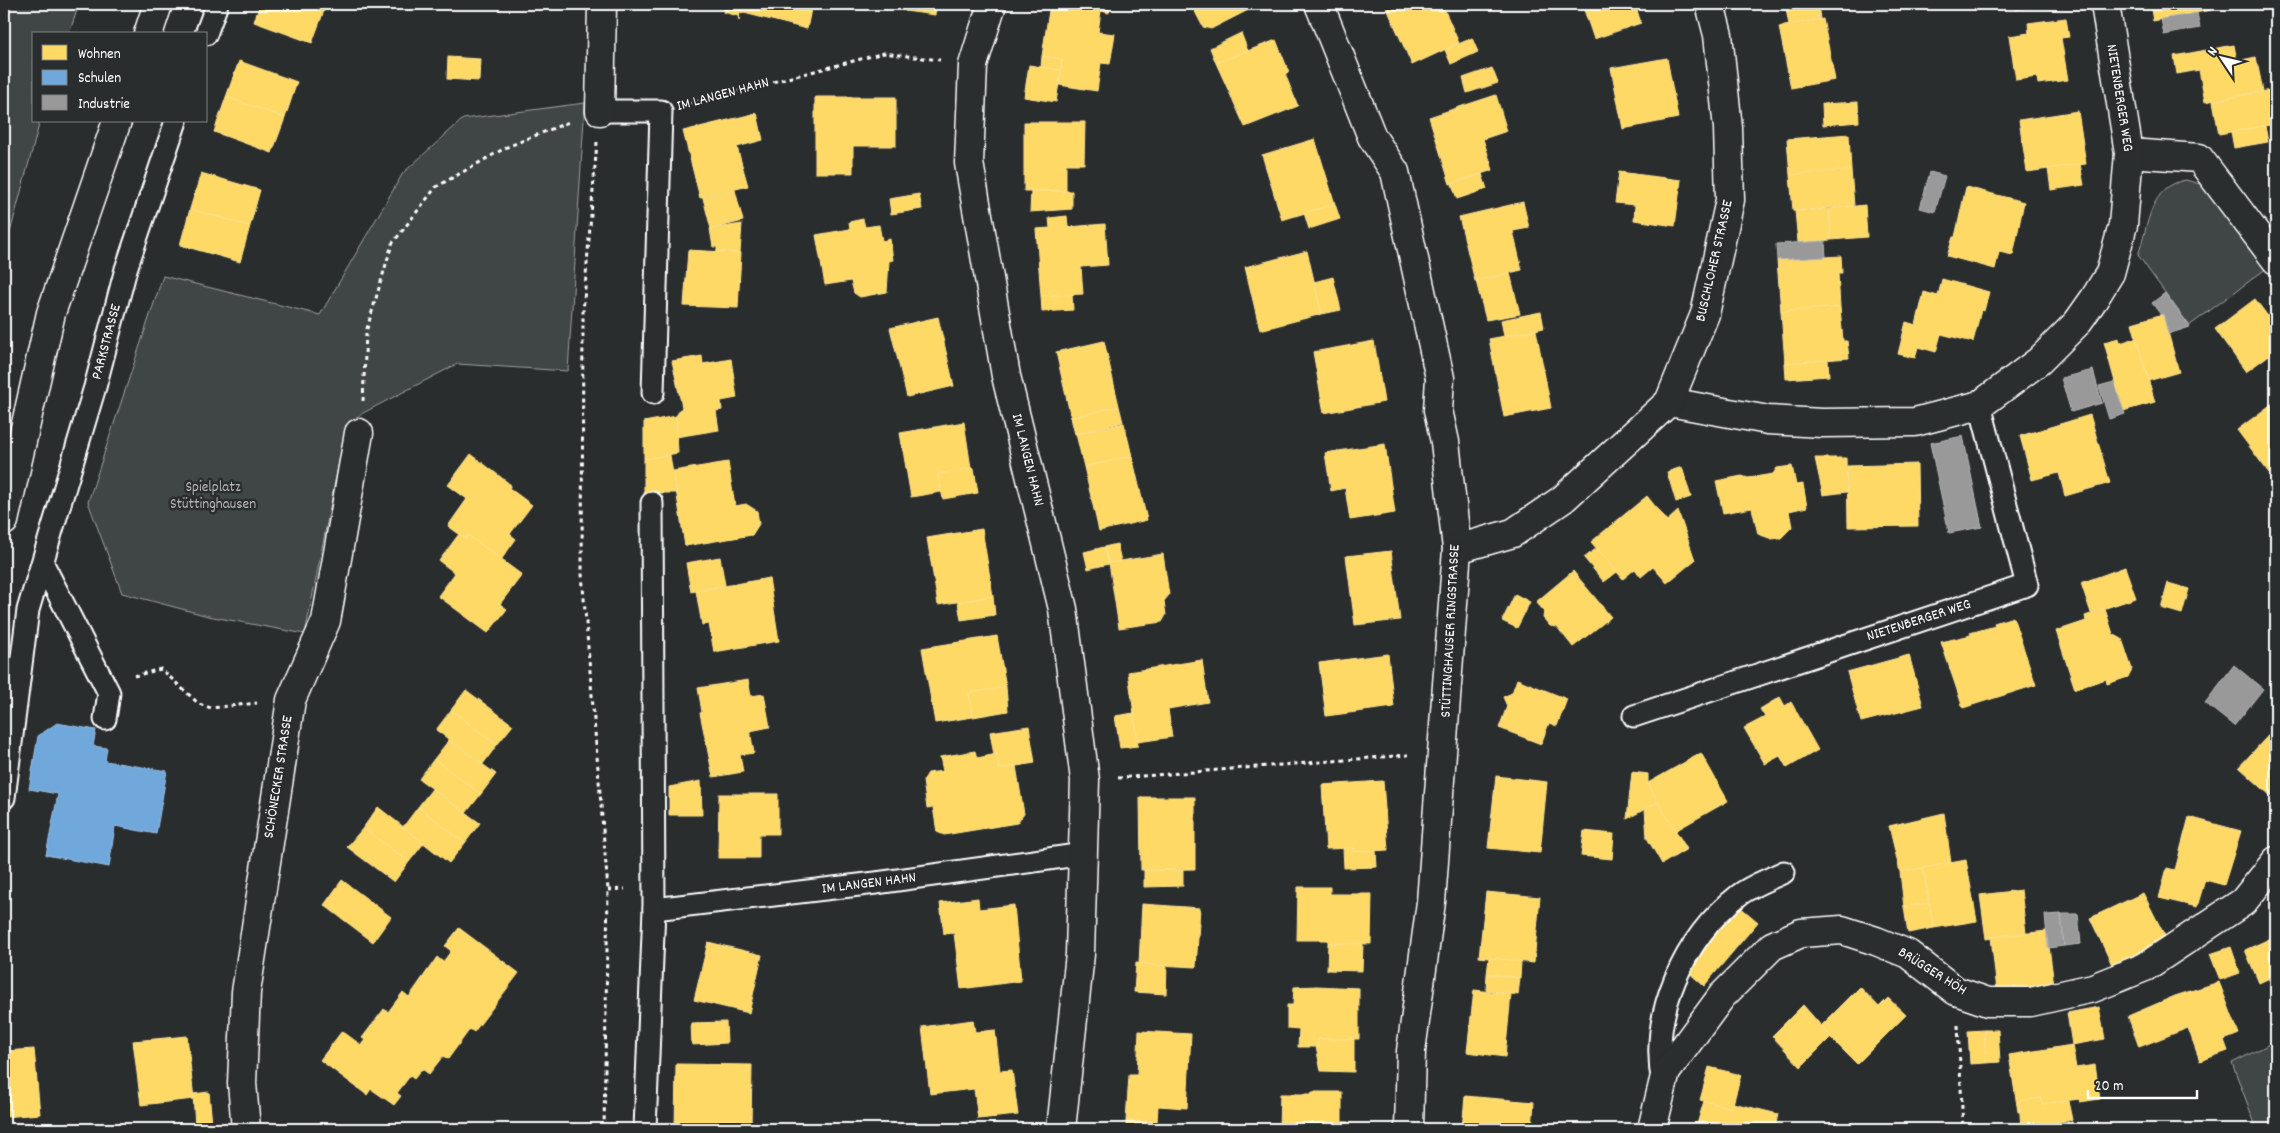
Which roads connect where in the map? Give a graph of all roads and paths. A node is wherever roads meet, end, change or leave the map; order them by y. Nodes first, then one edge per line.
1 (158, 4) edge
2 (217, 4) edge
3 (602, 4) edge
4 (992, 4) edge
5 (1319, 4) edge
6 (1710, 4) edge
7 (2104, 4) edge
8 (149, 32) edge
9 (207, 32) edge
10 (973, 65) junction
11 (600, 111) junction
12 (661, 111) junction
13 (117, 122) edge
14 (176, 122) edge
15 (2129, 153) junction
16 (2276, 260) edge
17 (654, 393) dead end
18 (1669, 402) junction
19 (1980, 405) junction
20 (359, 433) joint
21 (652, 503) dead end
22 (4, 521) edge
23 (1457, 549) junction
24 (43, 564) junction
25 (108, 695) junction
26 (291, 700) junction
27 (1634, 716) dead end
28 (105, 720) dead end
29 (1444, 752) junction
30 (1086, 780) junction
31 (4, 798) edge
32 (1084, 854) junction
33 (2276, 861) edge
34 (1784, 872) dead end
35 (654, 909) junction
36 (1956, 990) junction
37 (1663, 1084) junction
38 (246, 1129) edge
39 (604, 1129) edge
40 (646, 1129) edge
41 (1061, 1129) edge
42 (1408, 1129) edge
43 (1652, 1129) edge
44 (1963, 1129) edge

1 - 8 street
2 - 9 lane
3 - 11 street
4 - 10 street, IM LANGEN HAHN
5 - 23 street, STÜTTINGHAUSER RINGSTRASSE
6 - 18 street, BUSCHLOHER STRASSE
7 - 15 street, NIETENBERGER WEG
10 - 12 path, IM LANGEN HAHN
10 - 30 street, IM LANGEN HAHN
11 - 12 lane
11 - 20 path
11 - 39 path
12 - 17 lane, IM LANGEN HAHN
13 - 22 street
14 - 24 lane, PARKSTRASSE
15 - 16 street
15 - 19 street, NIETENBERGER WEG
18 - 19 street, NIETENBERGER WEG
18 - 23 street, BUSCHLOHER STRASSE
19 - 27 lane, NIETENBERGER WEG
20 - 26 street, SCHÖNECKER STRASSE
21 - 35 lane
23 - 29 street, STÜTTINGHAUSER RINGSTRASSE
24 - 25 lane
24 - 31 lane, PARKSTRASSE
25 - 26 path
25 - 28 lane
26 - 38 street, SCHÖNECKER STRASSE
29 - 30 path
29 - 42 street, STÜTTINGHAUSER RINGSTRASSE
30 - 32 street, IM LANGEN HAHN
32 - 35 lane, IM LANGEN HAHN
32 - 41 street, IM LANGEN HAHN
33 - 36 street, BRÜGGER HÖH
34 - 37 lane
35 - 40 lane
36 - 37 street, BRÜGGER HÖH
36 - 44 path
37 - 43 street, BRÜGGER HÖH

